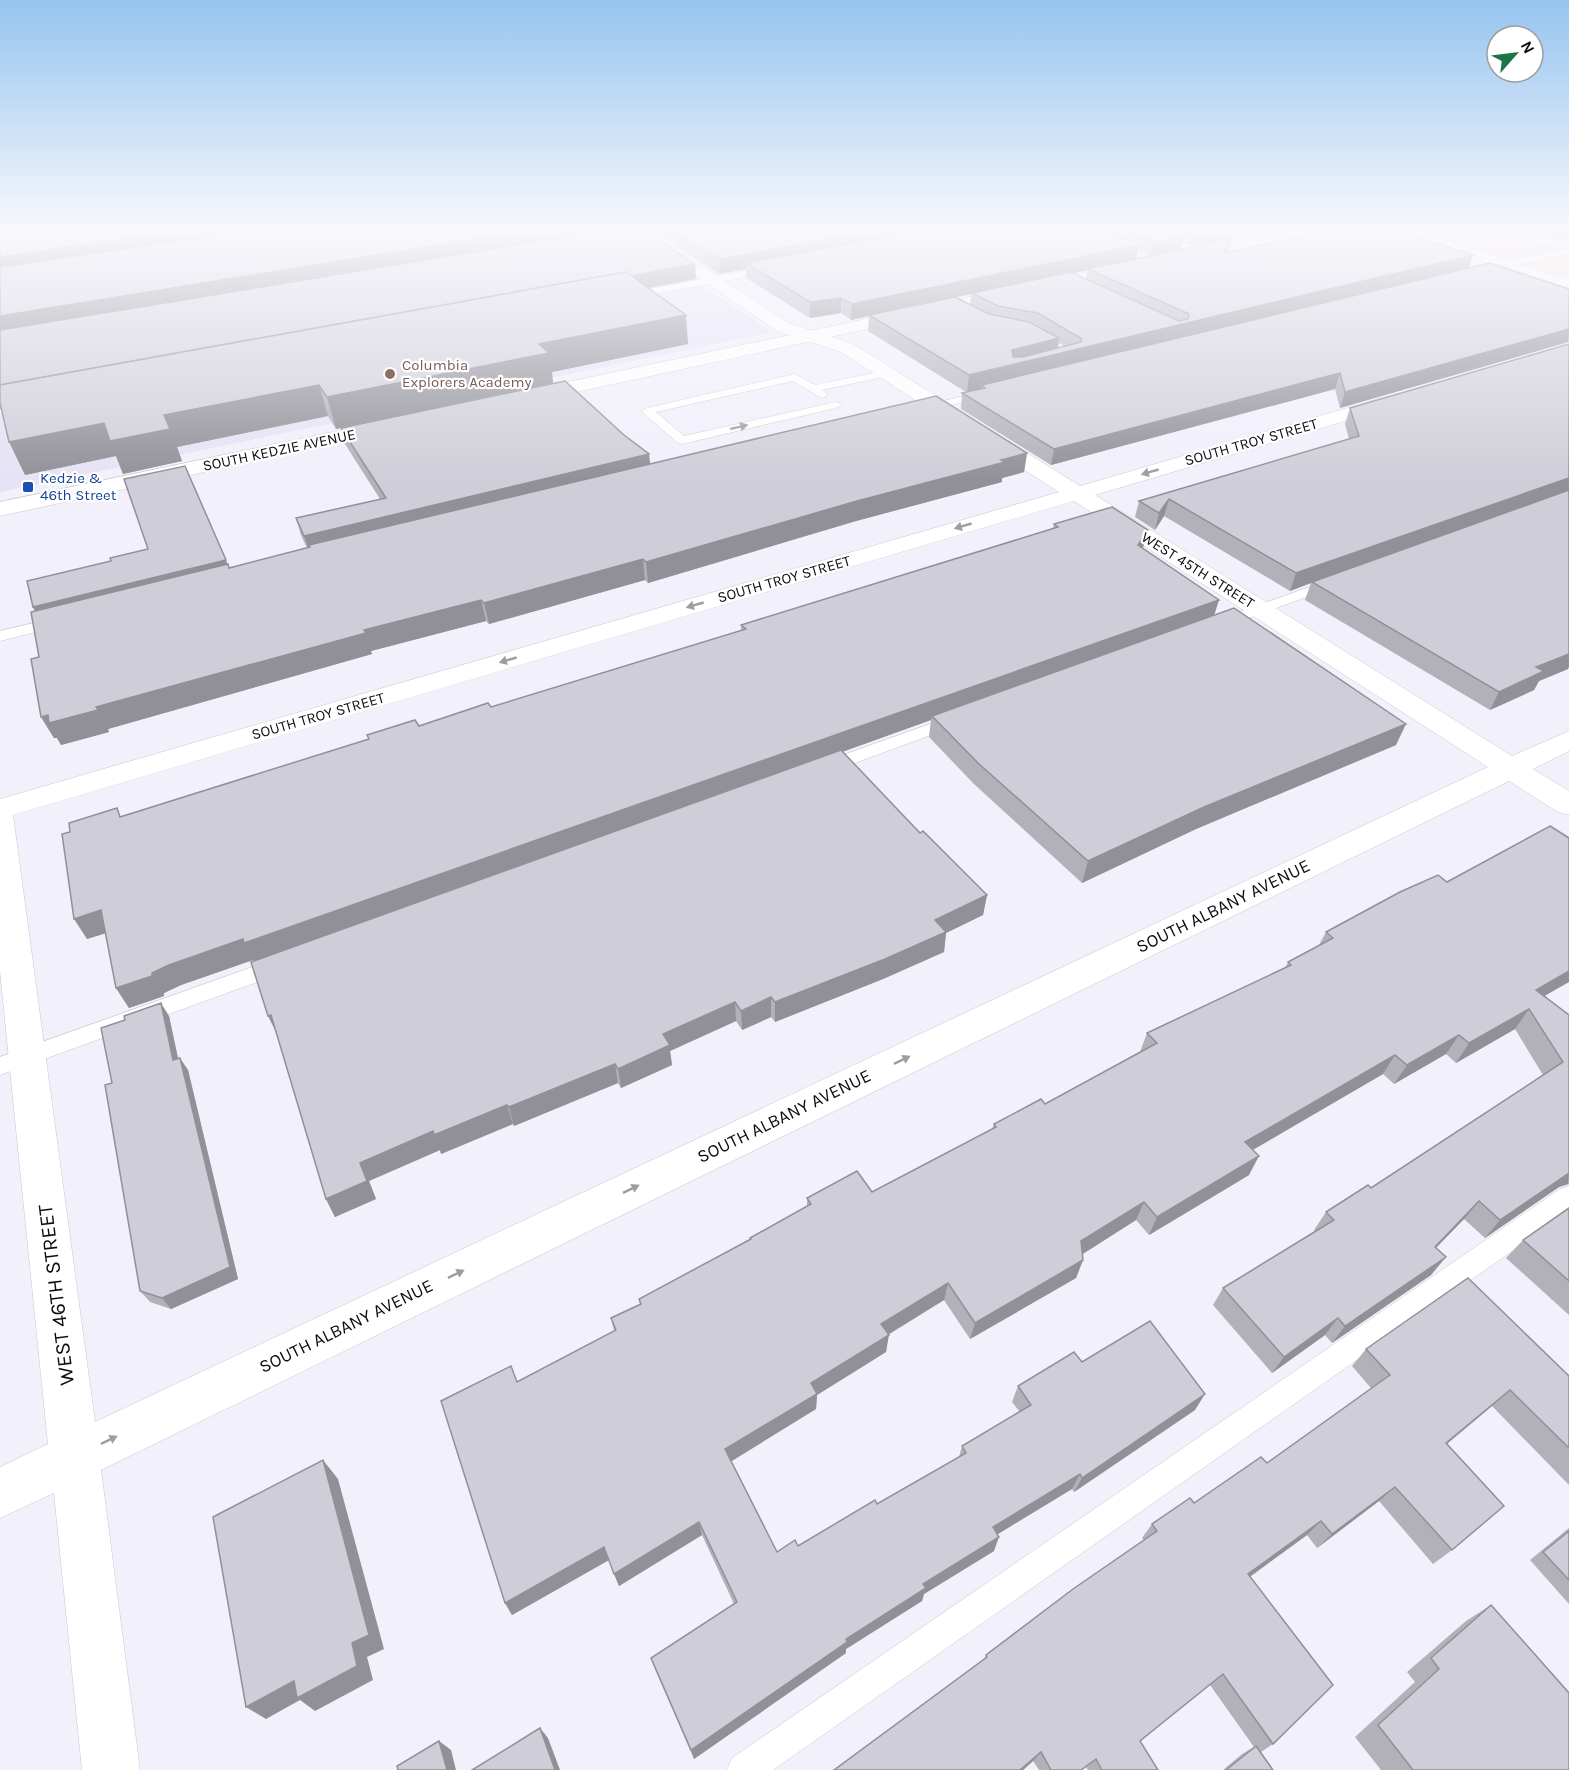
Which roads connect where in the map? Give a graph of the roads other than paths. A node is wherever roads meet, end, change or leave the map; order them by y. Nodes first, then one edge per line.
1 (764, 315) edge
2 (913, 315) edge
3 (812, 336) junction
4 (888, 374) junction
5 (813, 389) junction
6 (1005, 389) edge
7 (1410, 395) edge
8 (509, 401) edge
9 (938, 405) junction
10 (908, 413) edge
11 (405, 423) edge
12 (1077, 493) junction
13 (0, 509) edge
14 (1352, 576) edge
15 (1260, 609) junction
16 (74, 618) edge
17 (1203, 630) edge
18 (0, 636) edge
19 (967, 716) edge
20 (1569, 740) edge
21 (1510, 768) junction
22 (809, 773) edge
23 (1569, 805) edge
24 (0, 809) edge
25 (0, 819) edge
26 (291, 961) edge
27 (14, 1061) edge
28 (1569, 1197) edge
29 (75, 1457) junction
30 (0, 1493) edge
31 (111, 1770) edge
32 (744, 1770) edge

1 - 3 street, WEST 45TH STREET
2 - 3 street
3 - 4 street, WEST 45TH STREET
3 - 8 street
4 - 5 lane
4 - 9 street, WEST 45TH STREET
5 -> 5 lane
6 - 9 lane
7 -> 12 street, SOUTH TROY STREET
9 - 10 lane
9 - 12 street, WEST 45TH STREET
11 - 13 street, SOUTH KEDZIE AVENUE
12 - 15 street, WEST 45TH STREET
12 -> 24 street, SOUTH TROY STREET
14 - 15 lane
15 - 17 lane
15 - 21 street, WEST 45TH STREET
16 - 18 lane
19 - 22 lane
20 - 21 street, SOUTH ALBANY AVENUE
21 - 23 street, WEST 45TH STREET
29 -> 21 street, SOUTH ALBANY AVENUE
25 - 27 street, WEST 46TH STREET
26 - 27 lane
27 - 29 street, WEST 46TH STREET
28 - 32 lane
29 - 30 street, SOUTH ALBANY AVENUE
29 - 31 street, WEST 46TH STREET

